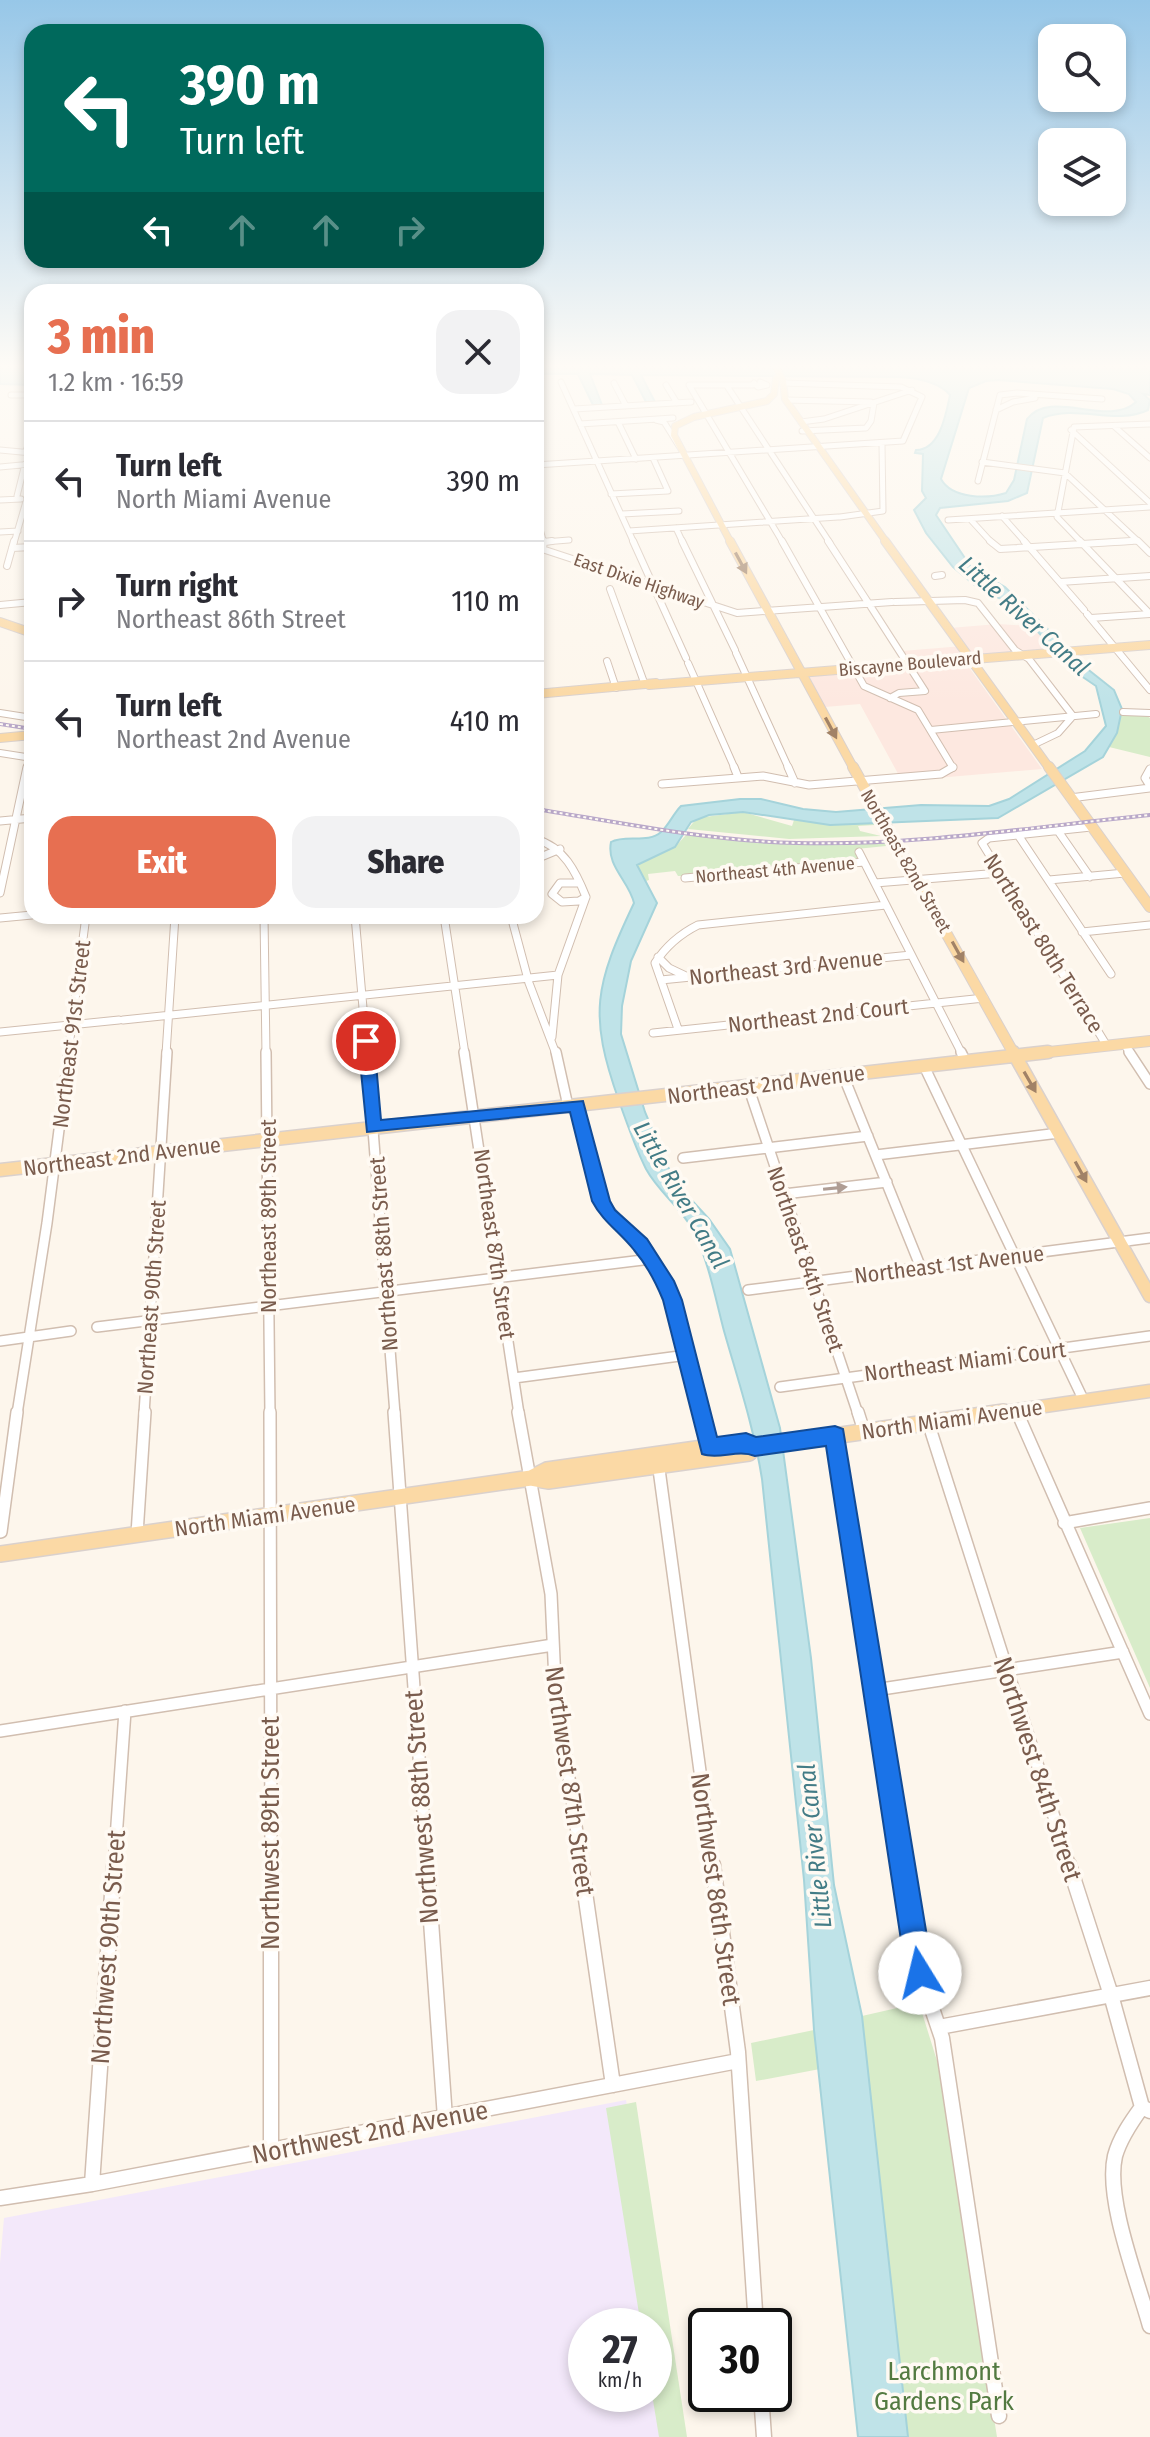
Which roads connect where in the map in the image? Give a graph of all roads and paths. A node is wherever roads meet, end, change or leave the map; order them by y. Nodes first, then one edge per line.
1 (22, 477) edge
2 (603, 477) edge
3 (662, 477) edge
4 (695, 477) edge
5 (742, 477) edge
6 (787, 477) edge
7 (838, 477) edge
8 (883, 477) edge
9 (979, 477) edge
10 (1064, 477) edge
11 (1069, 477) edge
12 (1120, 477) edge
13 (978, 481) dead end
14 (611, 494) junction
15 (17, 496) dead end
16 (24, 498) edge
17 (2, 500) edge
18 (1150, 505) edge
19 (0, 510) edge
20 (1106, 510) junction
21 (679, 511) dead end
22 (24, 513) edge
23 (1057, 513) junction
24 (622, 514) junction
25 (866, 515) junction
26 (1002, 516) junction
27 (814, 519) junction
28 (970, 519) junction
29 (948, 520) dead end
30 (769, 522) junction
31 (721, 525) junction
32 (676, 528) junction
33 (18, 531) junction
34 (629, 531) junction
35 (0, 532) edge
36 (569, 540) dead end
37 (544, 541) edge
38 (1138, 541) junction
39 (544, 542) edge
40 (1084, 545) junction
41 (1029, 548) junction
42 (24, 549) edge
43 (11, 552) junction
44 (1150, 553) edge
45 (0, 555) edge
46 (7, 566) dead end
47 (602, 569) junction
48 (1150, 576) edge
49 (651, 577) junction
50 (1116, 578) junction
51 (638, 581) junction
52 (1060, 582) junction
53 (656, 587) junction
54 (926, 598) junction
55 (24, 602) edge
56 (0, 605) edge
57 (713, 606) junction
58 (870, 606) junction
59 (819, 608) junction
60 (767, 612) junction
61 (1088, 614) junction
62 (1150, 614) edge
63 (0, 625) edge
64 (24, 632) edge
65 (1150, 645) edge
66 (1115, 648) junction
67 (1022, 655) junction
68 (969, 659) junction
69 (607, 661) dead end
70 (908, 664) junction
71 (855, 668) junction
72 (800, 673) junction
73 (748, 677) junction
74 (695, 681) junction
75 (647, 685) junction
76 (616, 688) junction
77 (1150, 690) edge
78 (544, 693) edge
79 (890, 698) junction
80 (1123, 712) dead end
81 (1149, 712) edge
82 (0, 713) edge
83 (1096, 714) dead end
84 (1073, 716) junction
85 (24, 717) edge
86 (1014, 722) junction
87 (931, 730) junction
88 (0, 738) edge
89 (24, 738) edge
90 (1035, 744) junction
91 (0, 753) edge
92 (24, 759) edge
93 (1150, 769) edge
94 (1050, 771) junction
95 (738, 777) junction
96 (24, 780) edge
97 (860, 781) junction
98 (795, 783) junction
99 (662, 784) dead end
100 (1150, 787) edge
101 (1070, 798) junction
102 (24, 818) edge
103 (14, 819) junction
104 (0, 821) edge
105 (1091, 827) junction
106 (1058, 831) junction
107 (1018, 835) junction
108 (544, 840) edge
109 (560, 849) junction
110 (859, 852) dead end
111 (544, 856) edge
112 (864, 862) junction
113 (1000, 873) junction
114 (1125, 873) junction
115 (1090, 877) junction
116 (685, 878) dead end
117 (918, 880) junction
118 (1049, 880) junction
119 (579, 883) junction
120 (875, 883) junction
121 (0, 893) edge
122 (1146, 896) edge
123 (586, 897) junction
124 (886, 905) junction
125 (1150, 907) edge
126 (24, 916) edge
127 (0, 918) edge
128 (85, 924) edge
129 (175, 924) edge
130 (264, 924) edge
131 (356, 924) edge
132 (445, 924) edge
133 (513, 924) edge
134 (1150, 925) edge
135 (1082, 932) junction
136 (911, 955) junction
137 (658, 957) junction
138 (1111, 974) dead end
139 (558, 975) junction
140 (689, 977) junction
141 (528, 978) junction
142 (661, 980) junction
143 (455, 985) junction
144 (362, 994) junction
145 (984, 998) junction
146 (936, 1003) junction
147 (266, 1005) junction
148 (169, 1015) junction
149 (72, 1025) junction
150 (678, 1029) junction
151 (0, 1032) edge
152 (653, 1033) dead end
153 (552, 1037) junction
154 (1150, 1041) edge
155 (1124, 1044) junction
156 (1107, 1046) junction
157 (1016, 1056) junction
158 (966, 1062) junction
159 (924, 1066) junction
160 (843, 1075) junction
161 (1150, 1084) edge
162 (748, 1086) junction
163 (572, 1106) junction
164 (476, 1116) junction
165 (373, 1127) junction
166 (1059, 1133) junction
167 (868, 1136) junction
168 (268, 1139) junction
169 (960, 1145) junction
170 (769, 1148) junction
171 (161, 1151) junction
172 (876, 1155) junction
173 (683, 1158) dead end
174 (54, 1164) junction
175 (0, 1170) edge
176 (887, 1182) junction
177 (784, 1194) junction
178 (1150, 1238) edge
179 (1121, 1242) junction
180 (640, 1244) junction
181 (1014, 1256) junction
182 (651, 1259) junction
183 (626, 1261) junction
184 (921, 1268) junction
185 (500, 1277) junction
186 (812, 1282) junction
187 (748, 1290) dead end
188 (386, 1292) junction
189 (1150, 1296) edge
190 (268, 1307) junction
191 (149, 1321) junction
192 (97, 1327) dead end
193 (71, 1331) dead end
194 (1150, 1336) edge
195 (27, 1337) junction
196 (0, 1341) edge
197 (1058, 1349) junction
198 (687, 1355) junction
199 (846, 1377) junction
200 (514, 1378) junction
201 (780, 1387) dead end
202 (1150, 1391) edge
203 (1084, 1401) junction
204 (1016, 1410) junction
205 (928, 1422) junction
206 (864, 1431) junction
207 (835, 1435) junction
208 (711, 1453) junction
209 (658, 1460) junction
210 (531, 1478) junction
211 (401, 1496) junction
212 (1150, 1508) edge
213 (271, 1515) junction
214 (1064, 1523) junction
215 (1, 1532) edge
216 (137, 1534) junction
217 (0, 1554) edge
218 (553, 1645) junction
219 (1123, 1652) junction
220 (412, 1666) junction
221 (1005, 1668) junction
222 (269, 1688) junction
223 (875, 1690) junction
224 (125, 1711) junction
225 (1150, 1714) edge
226 (0, 1731) edge
227 (1150, 1988) edge
228 (1111, 1995) junction
229 (939, 2027) junction
230 (738, 2061) junction
231 (613, 2085) junction
232 (1146, 2109) edge
233 (445, 2118) junction
234 (271, 2150) junction
235 (92, 2184) junction
236 (0, 2198) edge
237 (755, 2308) edge
238 (1150, 2326) edge
239 (762, 2412) edge
240 (999, 2416) dead end
241 (764, 2437) edge

1 - 15 street
2 - 14 street
3 - 14 street
4 - 31 main road, Northeast 82nd Street
5 - 30 street
6 - 27 street
7 - 25 main road
8 - 25 street
9 - 13 street
10 - 23 street
11 - 20 street
12 - 18 street
14 - 24 street
16 - 17 street
17 - 19 street
18 - 20 street
20 - 23 street
20 - 38 street
21 - 24 street
22 - 33 street
23 - 26 street
23 - 40 street
24 - 34 street
25 - 27 street
25 - 54 main road
26 - 28 street
26 - 41 street
27 - 30 street
27 - 58 street
28 - 29 street
28 - 41 street
30 - 31 street
30 - 59 street
31 - 32 street
31 -> 60 main road, Northeast 82nd Street
32 - 34 street
32 - 57 street
33 - 35 street
33 - 43 street
34 - 49 street
36 - 37 street
38 - 40 street
38 - 44 street
39 - 47 street, East Dixie Highway
40 - 41 street
40 - 50 street
41 - 52 street
42 - 43 street
43 - 45 street
43 - 46 street
47 - 51 street, East Dixie Highway
47 - 75 street
48 - 50 street
49 - 51 street
49 - 53 street
50 - 52 street
50 - 62 street
51 - 53 street, East Dixie Highway
52 - 61 street
53 - 57 street, East Dixie Highway
53 - 74 street
54 - 58 street, East Dixie Highway
54 - 67 street, East Dixie Highway
54 - 68 main road
55 - 56 street
57 - 60 street, East Dixie Highway
57 - 73 street
58 - 59 street, East Dixie Highway
58 - 70 street
59 - 60 street, East Dixie Highway
59 - 71 street
60 - 72 main road, Northeast 82nd Street
61 - 62 street
61 - 66 street
63 - 64 main road
65 - 66 main road, Biscayne Boulevard
66 - 67 main road, Biscayne Boulevard
66 - 77 street
67 - 68 main road, Biscayne Boulevard
67 - 84 street
68 - 70 main road, Biscayne Boulevard
68 - 86 main road
69 - 76 street
70 - 71 main road, Biscayne Boulevard
70 - 79 street
71 - 72 main road, Biscayne Boulevard
71 - 79 street
72 - 73 main road, Biscayne Boulevard
72 -> 97 main road, Northeast 82nd Street
73 - 74 main road, Biscayne Boulevard
73 - 98 street
74 - 75 main road, Biscayne Boulevard
74 - 95 street
75 - 76 main road, Biscayne Boulevard
76 - 78 main road, Biscayne Boulevard
79 - 87 street
80 - 81 street
82 - 85 street
83 - 84 street
84 - 86 street
84 - 90 street
86 - 87 street
86 - 90 main road
86 - 94 main road
87 - 97 street
88 - 89 main road
90 - 94 main road
91 - 92 street
93 - 100 street
94 - 101 main road
95 - 98 street
95 - 99 street
96 - 103 street
97 - 98 street
97 - 117 main road, Northeast 82nd Street
100 - 101 street
101 - 105 main road
102 - 103 street
103 - 104 street
103 - 121 street
105 - 106 street
105 - 114 main road
106 - 107 street
106 - 115 street
107 - 113 street, Northeast 80th Terrace
107 - 118 street
108 - 109 street
109 - 111 street
109 - 119 street
110 - 112 street
112 - 116 street, Northeast 4th Avenue
112 - 120 street
113 - 117 street
113 - 156 street, Northeast 80th Terrace
114 - 115 street
114 - 122 main road
115 - 118 street
117 - 120 street
117 -> 145 main road, Northeast 82nd Street
118 - 135 street
119 - 123 street
119 - 123 street
120 - 124 street
122 - 125 main road
123 - 139 street
124 - 136 street
124 - 137 street
126 - 127 street
128 - 149 street, Northeast 91st Street
129 - 148 street, Northeast 90th Street
130 - 147 street, Northeast 89th Street
131 - 144 street, Northeast 88th Street
132 - 143 street, Northeast 87th Street
133 - 141 street
134 - 135 street
135 - 138 street
136 - 140 street, Northeast 3rd Avenue
136 - 146 street
137 - 140 street
137 - 142 street
139 - 141 street
139 - 153 street
140 - 142 street, Northeast 3rd Avenue
141 - 143 street
141 - 153 street
142 - 150 street
143 - 144 street
143 - 164 street, Northeast 87th Street
144 - 147 street
144 - 165 street, Northeast 88th Street
145 - 146 street, Northeast 2nd Court
145 - 157 main road, Northeast 82nd Street
146 - 150 street, Northeast 2nd Court
146 - 158 street
147 - 148 street
147 - 168 street, Northeast 89th Street
148 - 149 street
148 - 171 street, Northeast 90th Street
149 - 151 street
149 - 174 street, Northeast 91st Street
150 - 152 street, Northeast 2nd Court
153 - 163 street
154 - 155 main road, Northeast 2nd Avenue
155 - 156 main road, Northeast 2nd Avenue
155 - 161 street, Northeast 80th Terrace
156 - 157 main road, Northeast 2nd Avenue
157 - 158 main road, Northeast 2nd Avenue
157 -> 166 main road, Northeast 82nd Street
158 - 159 main road, Northeast 2nd Avenue
159 - 160 main road, Northeast 2nd Avenue
159 - 169 street
160 - 162 main road, Northeast 2nd Avenue
160 - 167 street
162 - 163 main road, Northeast 2nd Avenue
162 - 170 street, Northeast 84th Street
163 - 164 main road, Northeast 2nd Avenue
163 - 180 street
164 - 165 main road, Northeast 2nd Avenue
164 - 185 street, Northeast 87th Street
165 - 168 main road, Northeast 2nd Avenue
165 - 188 street, Northeast 88th Street
166 - 169 street
166 -> 179 main road, Northeast 82nd Street
167 - 170 street
167 - 172 street
168 - 171 main road, Northeast 2nd Avenue
168 - 190 street, Northeast 89th Street
169 - 172 street
169 - 181 street
170 - 173 street
170 - 177 street, Northeast 84th Street
171 - 174 main road, Northeast 2nd Avenue
171 - 191 street, Northeast 90th Street
172 - 176 street
174 - 175 main road, Northeast 2nd Avenue
174 - 195 street, Northeast 91st Street
177 -> 176 street
176 - 184 street
177 - 186 street, Northeast 84th Street
178 - 179 street, Northeast 1st Avenue
179 - 181 street, Northeast 1st Avenue
179 - 189 main road, Northeast 82nd Street
180 - 182 street
180 - 183 street
181 - 184 street, Northeast 1st Avenue
181 - 197 street
182 - 183 street
182 - 198 street
183 - 185 street
184 - 186 street, Northeast 1st Avenue
185 - 188 street
185 - 200 street, Northeast 87th Street
186 - 187 street, Northeast 1st Avenue
186 - 199 street, Northeast 84th Street
188 - 190 street
188 - 211 street, Northeast 88th Street
190 - 191 street
190 - 213 street, Northeast 89th Street
191 - 192 street
191 - 216 street, Northeast 90th Street
193 - 195 street
194 - 197 street, Northeast Miami Court
195 - 196 street
195 - 215 street, Northeast 91st Street
197 - 199 street, Northeast Miami Court
197 - 203 street
198 - 200 street
198 - 208 street
199 - 201 street, Northeast Miami Court
199 - 206 street, Northeast 84th Street
200 - 210 street, Northeast 87th Street
202 - 203 main road, North Miami Avenue
203 - 204 main road, North Miami Avenue
204 - 205 main road, North Miami Avenue
204 - 214 street
205 - 206 main road, North Miami Avenue
205 - 221 street, Northwest 84th Street
206 - 207 main road, North Miami Avenue
207 - 208 main road, North Miami Avenue
207 - 223 street
208 - 209 main road, North Miami Avenue
209 - 210 main road, North Miami Avenue
209 - 230 street, Northwest 86th Street
210 - 211 main road, North Miami Avenue
210 - 218 street, Northwest 87th Street
211 - 213 main road, North Miami Avenue
211 - 220 street, Northwest 88th Street
212 - 214 street
213 - 216 main road, North Miami Avenue
213 - 222 street, Northwest 89th Street
214 - 219 street
216 - 217 main road, North Miami Avenue
218 - 220 street
218 - 231 street, Northwest 87th Street
219 - 221 street
219 - 225 street
220 - 222 street
220 - 233 street, Northwest 88th Street
221 - 223 street
221 - 228 street, Northwest 84th Street
222 - 224 street
222 - 234 street, Northwest 89th Street
223 - 229 street
224 - 226 street
224 - 235 street, Northwest 90th Street
227 - 228 street
228 - 229 street
228 - 232 street, Northwest 84th Street
229 - 240 street
230 - 231 street, Northwest 2nd Avenue
230 - 237 street, Northwest 86th Street
231 - 233 street, Northwest 2nd Avenue
232 - 238 street
233 - 234 street, Northwest 2nd Avenue
234 - 235 street, Northwest 2nd Avenue
235 - 236 street, Northwest 2nd Avenue
239 - 241 street

